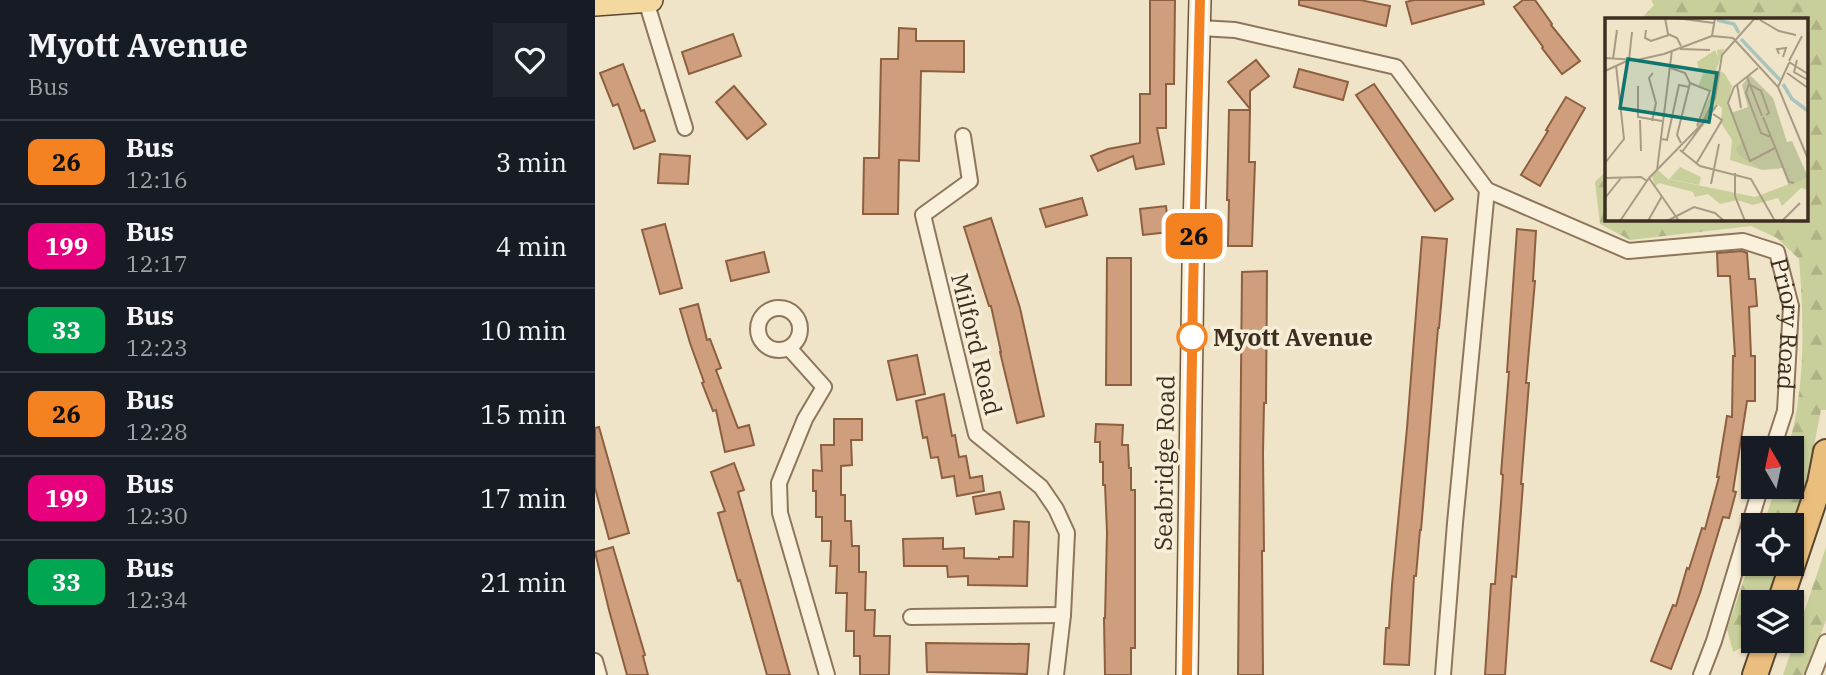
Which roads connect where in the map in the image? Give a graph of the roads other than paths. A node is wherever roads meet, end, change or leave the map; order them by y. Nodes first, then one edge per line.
1 (652, 0) edge
2 (1200, 0) edge
3 (646, 1) edge
4 (604, 3) edge
5 (1200, 27) junction
6 (685, 128) dead end
7 (963, 136) dead end
8 (1487, 190) junction
9 (789, 348) dead end
10 (1777, 436) edge
11 (1826, 452) edge
12 (1757, 499) edge
13 (1784, 590) edge
14 (1063, 615) junction
15 (911, 617) dead end
16 (1826, 642) edge
17 (1763, 653) edge
18 (595, 661) edge
19 (599, 675) edge
20 (827, 675) edge
21 (1056, 675) edge
22 (1187, 675) edge
23 (1443, 675) edge
24 (1701, 675) edge
25 (1755, 675) edge
26 (1813, 675) edge

1 - 3 main road
2 - 5 main road, Seabridge Road
3 - 4 main road
3 - 6 street
5 - 8 street
5 - 22 main road, Seabridge Road
7 - 14 street, Milford Road
8 - 10 street, Priory Road
8 - 23 street
9 - 20 street
11 - 13 highway
12 - 24 street
14 - 15 street
14 - 21 street, Milford Road
16 - 26 street
17 - 25 highway
18 - 19 street

